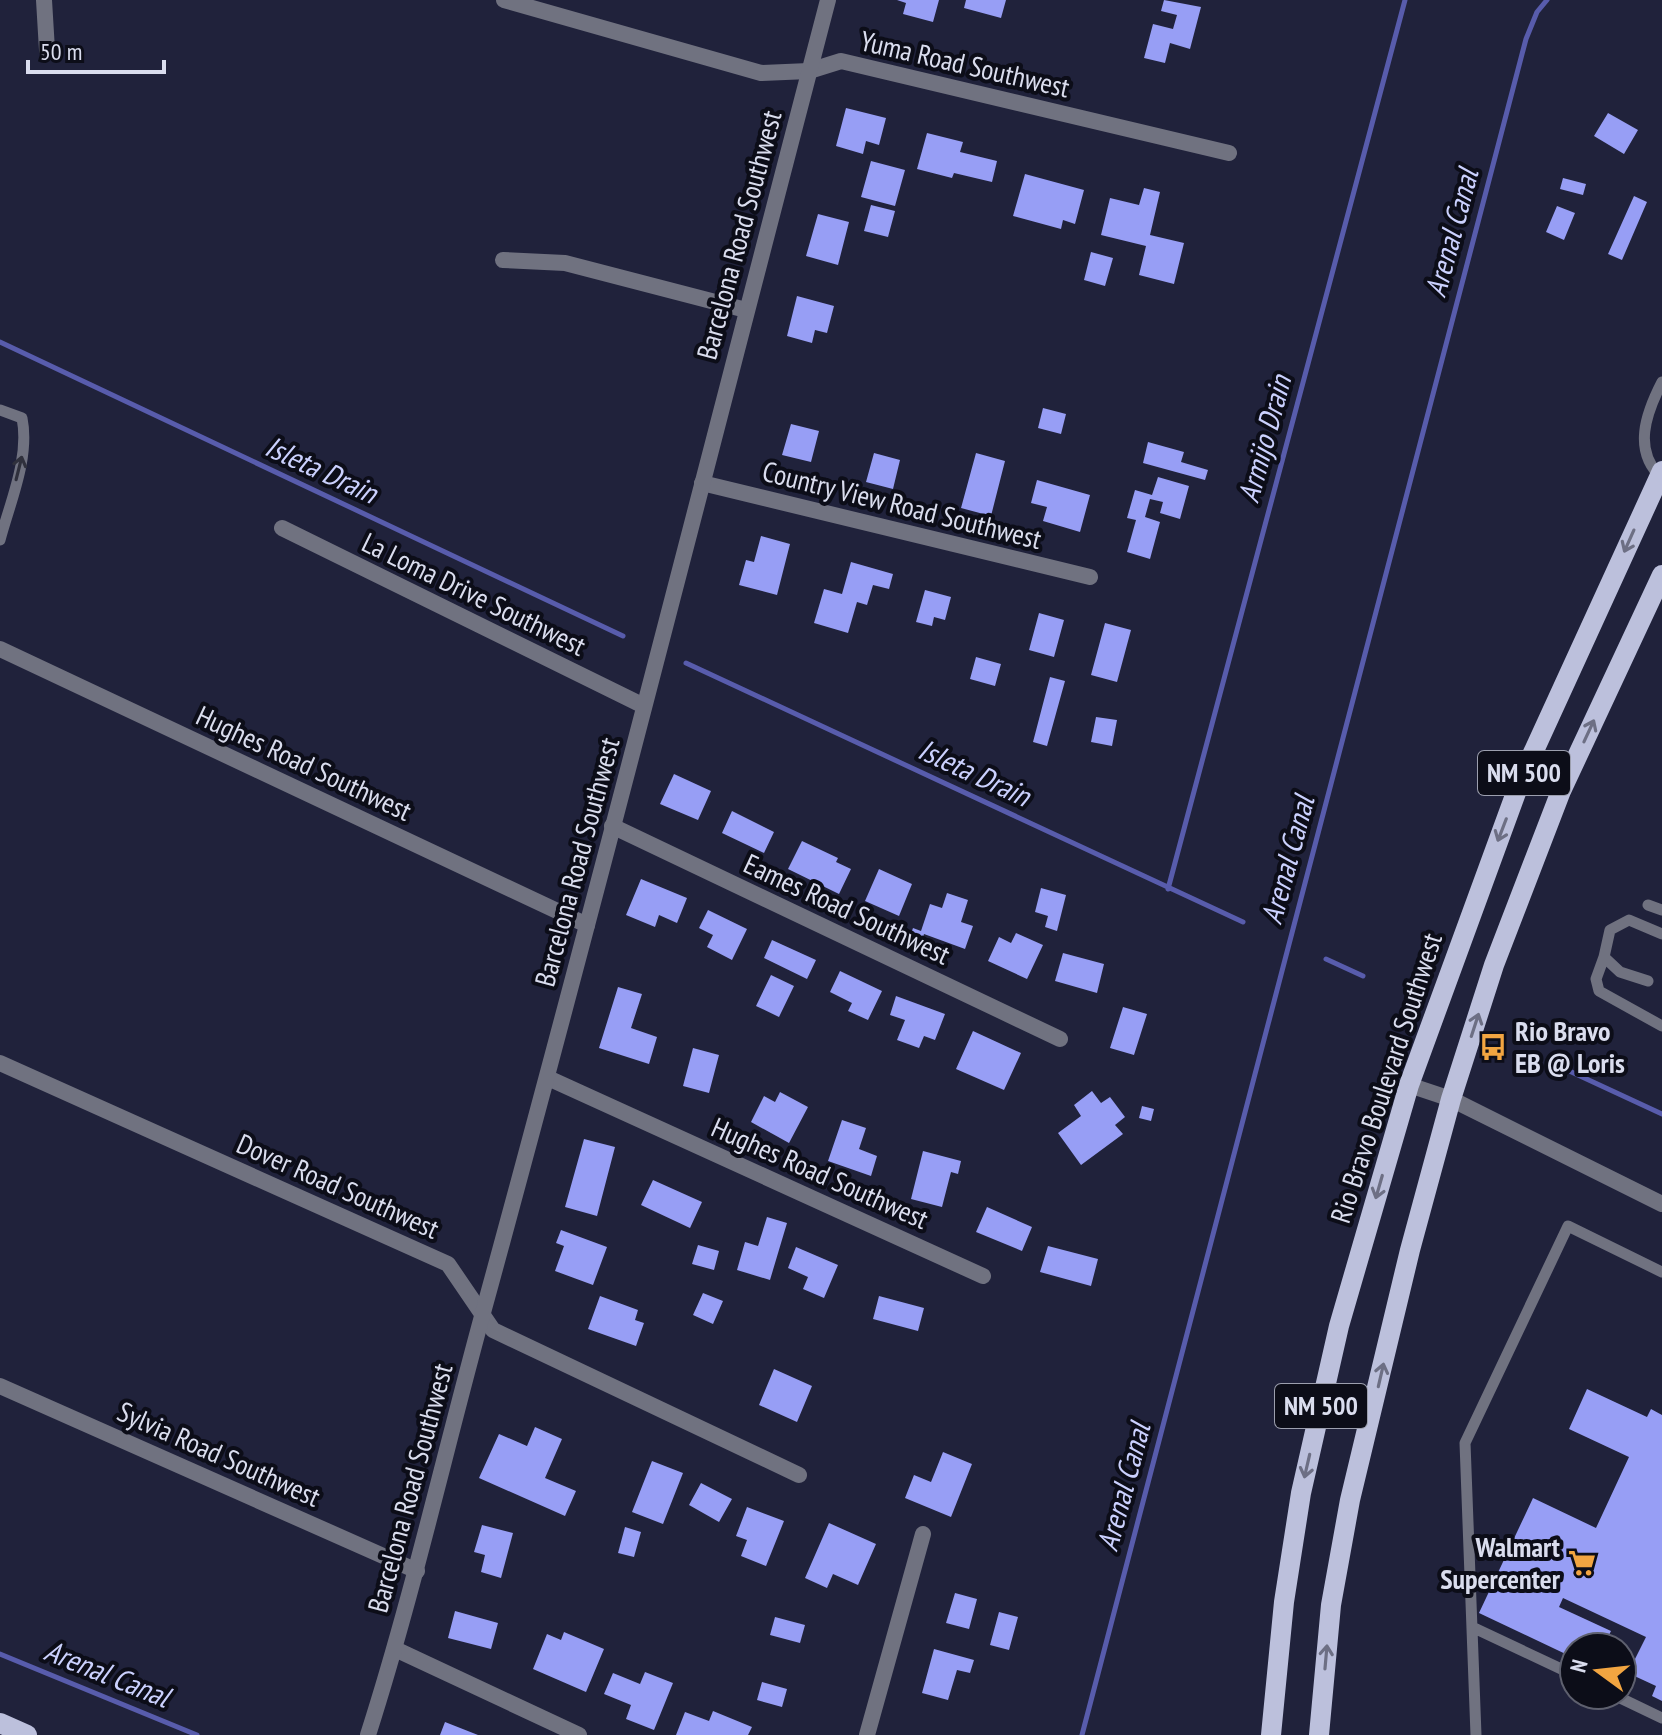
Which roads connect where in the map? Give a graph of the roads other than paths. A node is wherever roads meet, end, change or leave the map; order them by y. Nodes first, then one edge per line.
1 (44, 0) edge
2 (504, 0) edge
3 (828, 0) edge
4 (47, 50) dead end
5 (809, 71) junction
6 (1229, 153) dead end
7 (503, 260) dead end
8 (746, 310) junction
9 (1662, 382) edge
10 (0, 410) edge
11 (1661, 475) edge
12 (702, 483) junction
13 (282, 528) dead end
14 (0, 540) edge
15 (1662, 575) edge
16 (1090, 577) dead end
17 (0, 649) edge
18 (644, 706) junction
19 (612, 826) junction
20 (1648, 905) dead end
21 (1662, 910) edge
22 (587, 925) junction
23 (1662, 934) edge
24 (1604, 957) junction
25 (1648, 981) dead end
26 (1662, 1026) edge
27 (1060, 1039) dead end
28 (0, 1063) edge
29 (548, 1078) junction
30 (1409, 1085) junction
31 (1451, 1099) junction
32 (1662, 1204) edge
33 (1662, 1272) edge
34 (983, 1276) dead end
35 (482, 1314) junction
36 (0, 1386) edge
37 (799, 1475) dead end
38 (923, 1534) dead end
39 (417, 1571) junction
40 (1472, 1627) junction
41 (395, 1649) junction
42 (1558, 1667) edge
43 (1638, 1706) edge
44 (1662, 1718) edge
45 (0, 1723) edge
46 (27, 1735) edge
47 (368, 1735) edge
48 (579, 1735) edge
49 (867, 1735) edge
50 (1271, 1735) edge
51 (1319, 1735) edge
52 (1476, 1735) edge

1 - 4 street
2 - 5 street, Yuma Road Southwest
3 - 5 street, Barcelona Road Southwest
5 - 6 street, Yuma Road Southwest
5 - 8 street, Barcelona Road Southwest
7 - 8 street
8 - 12 street, Barcelona Road Southwest
9 - 11 lane
14 -> 10 lane
11 -> 30 main road, Rio Bravo Boulevard Southwest / NM 500
12 - 16 street, Country View Road Southwest
12 - 18 street, Barcelona Road Southwest
13 - 18 street, La Loma Drive Southwest
31 -> 15 main road, NM 500
17 - 22 street, Hughes Road Southwest
18 - 19 street, Barcelona Road Southwest
19 - 22 street, Barcelona Road Southwest
19 - 27 street, Eames Road Southwest
20 - 21 lane
22 - 29 street, Barcelona Road Southwest
23 - 24 lane
24 - 25 lane
24 - 26 lane
28 - 35 street, Dover Road Southwest
29 - 34 street, Hughes Road Southwest
29 - 35 street, Barcelona Road Southwest
30 - 31 street
30 -> 50 main road, Rio Bravo Boulevard Southwest / NM 500
31 - 32 street
51 -> 31 main road, NM 500
33 - 40 lane
35 - 37 street, Dover Road Southwest
35 - 39 street, Barcelona Road Southwest
36 - 39 street, Sylvia Road Southwest
38 - 49 street
39 - 41 street, Barcelona Road Southwest
40 - 42 lane
40 - 52 lane
41 - 47 street, Barcelona Road Southwest
41 - 48 street
43 - 44 lane
45 - 46 main road

